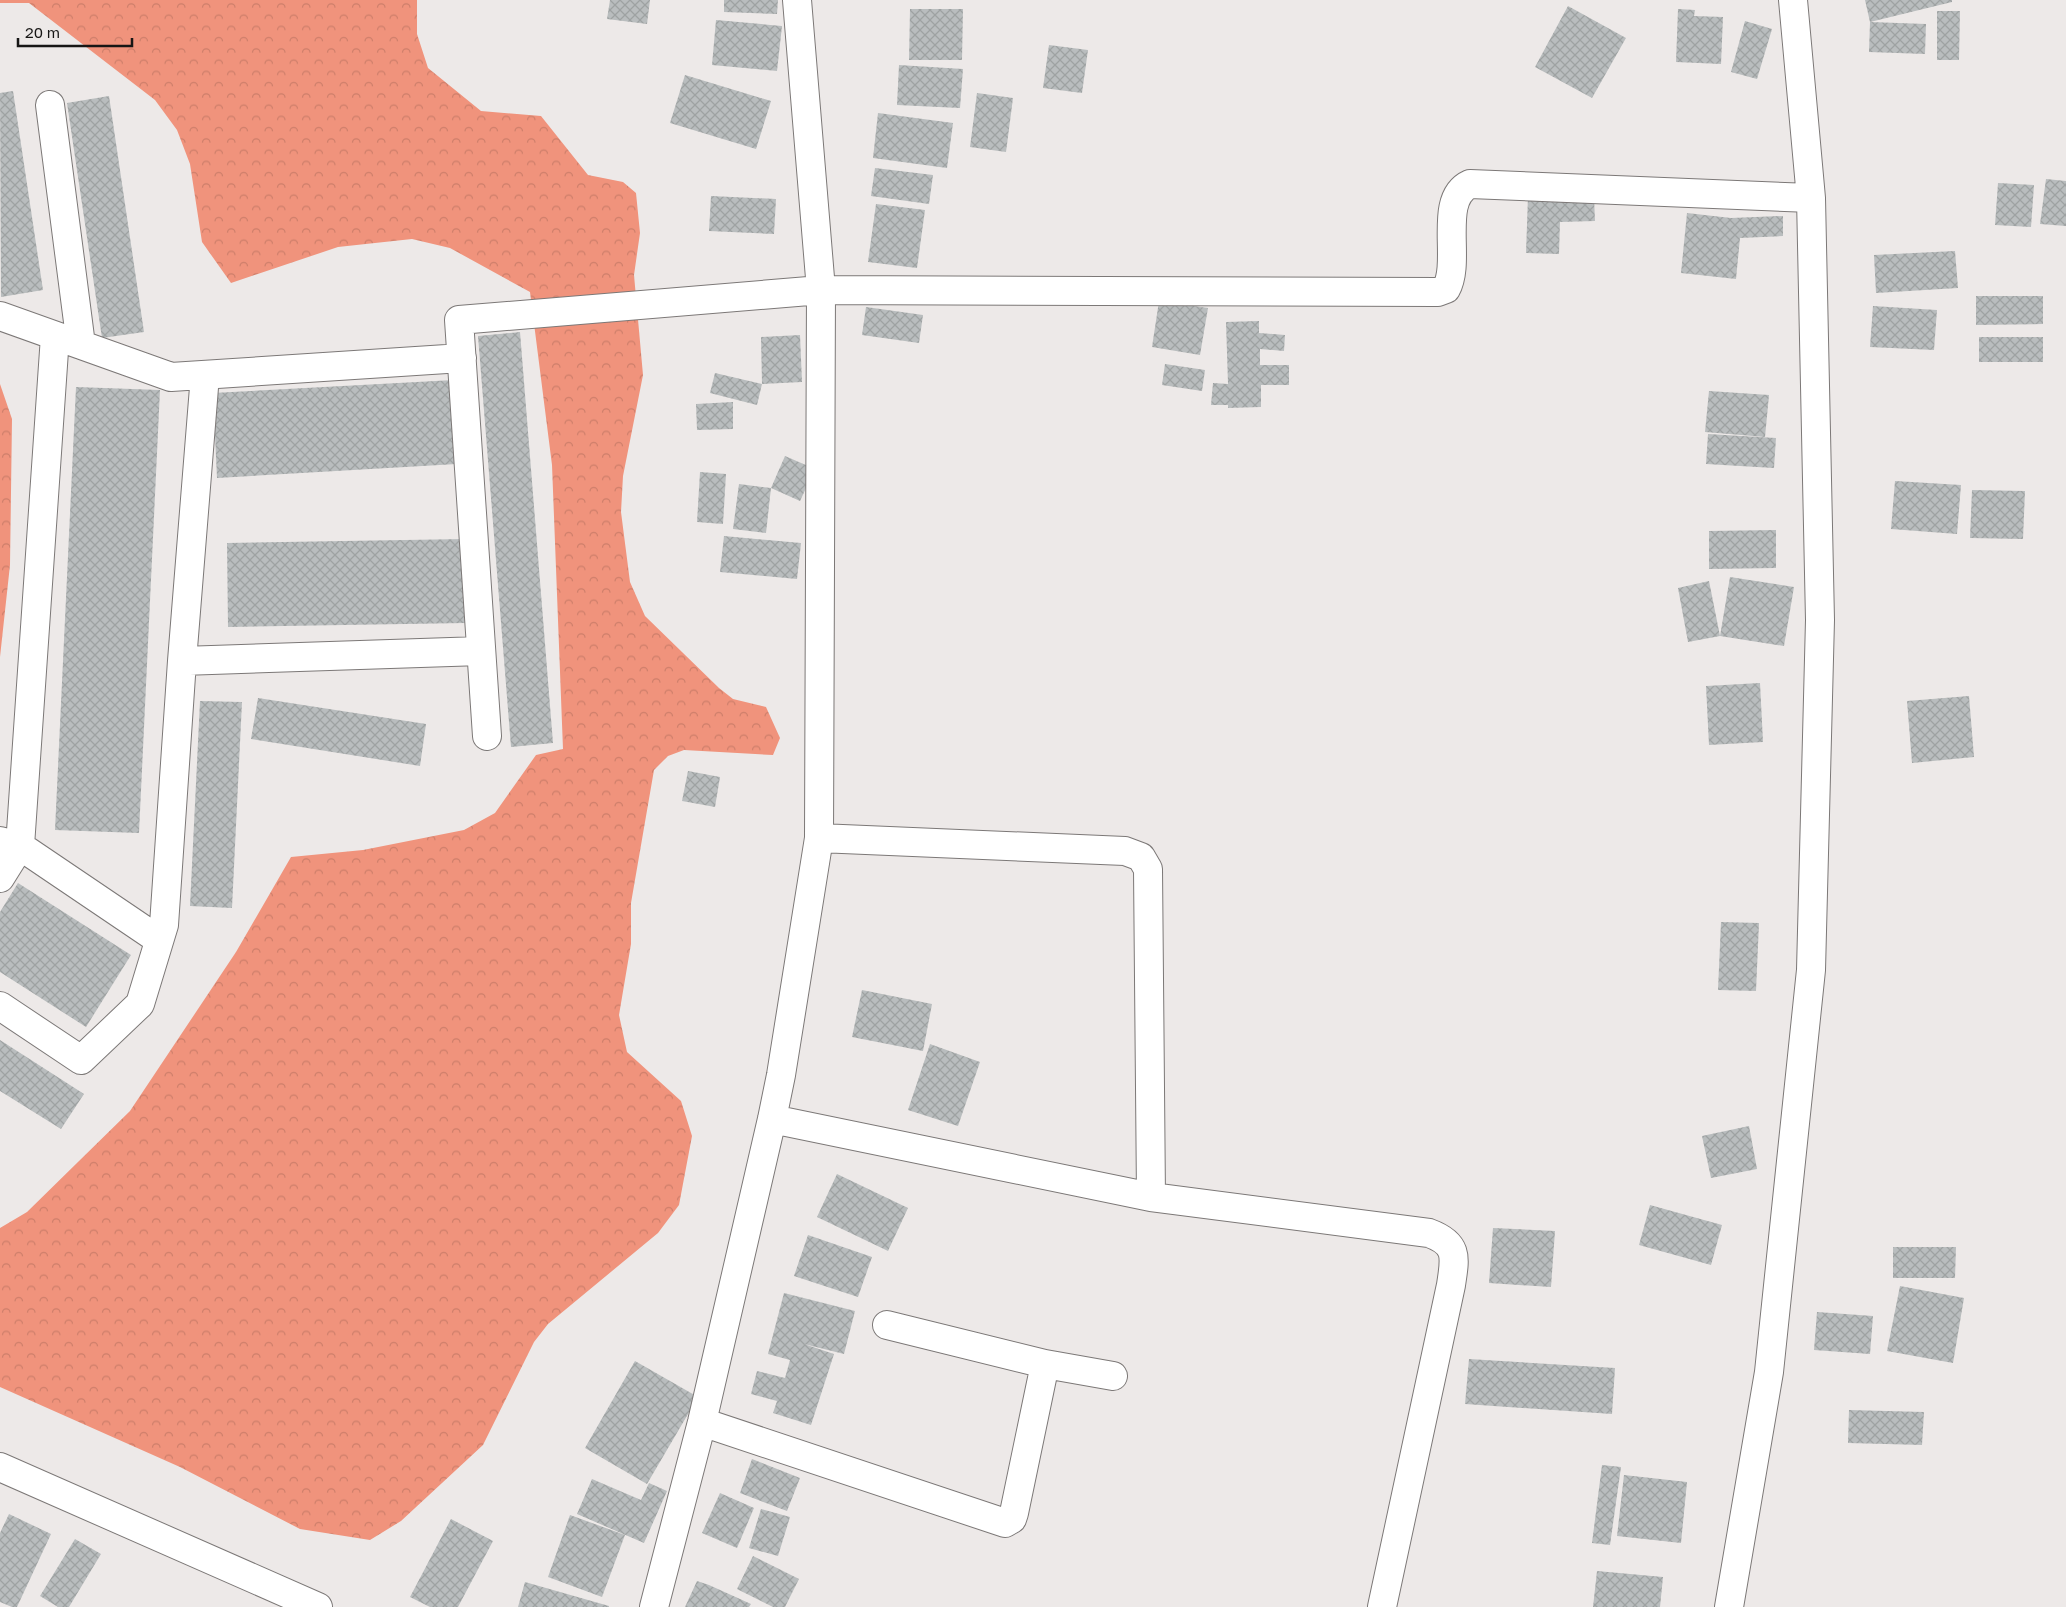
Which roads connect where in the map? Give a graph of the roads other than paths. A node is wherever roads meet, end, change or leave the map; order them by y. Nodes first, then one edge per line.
1 (797, 0) edge
2 (1793, 0) edge
3 (50, 105) dead end
4 (1811, 198) junction
5 (822, 290) junction
6 (0, 316) edge
7 (55, 336) junction
8 (82, 345) junction
9 (462, 358) junction
10 (205, 375) junction
11 (481, 651) junction
12 (182, 660) junction
13 (487, 736) dead end
14 (819, 838) junction
15 (10, 844) edge
16 (0, 878) edge
17 (159, 940) junction
18 (0, 1006) edge
19 (772, 1119) junction
20 (1151, 1197) junction
21 (887, 1325) dead end
22 (1045, 1364) junction
23 (1113, 1376) dead end
24 (702, 1422) junction
25 (0, 1467) edge
26 (318, 1607) edge
27 (654, 1607) edge
28 (1382, 1607) edge
29 (1729, 1607) edge

1 - 5 street
2 - 4 street
3 - 8 street
4 - 5 street
4 - 29 street
5 - 9 street
5 - 14 street
6 - 7 street
7 - 8 street
7 - 15 street
8 - 10 street
9 - 10 street
9 - 11 street
10 - 12 street
11 - 12 street
11 - 13 street
12 - 17 street
14 - 19 street
14 - 20 street
15 - 16 street
15 - 17 street
17 - 18 street
19 - 20 street
19 - 24 street
20 - 28 street
21 - 22 street
22 - 23 street
22 - 24 street
24 - 27 street
25 - 26 street

